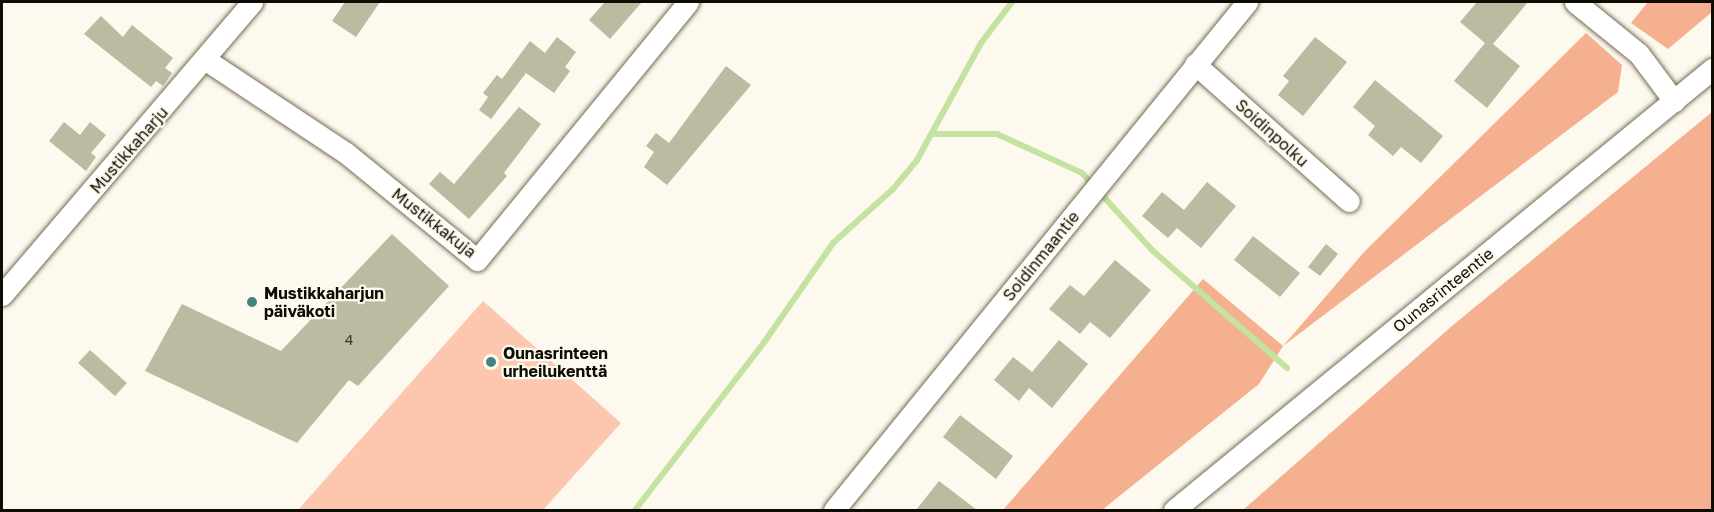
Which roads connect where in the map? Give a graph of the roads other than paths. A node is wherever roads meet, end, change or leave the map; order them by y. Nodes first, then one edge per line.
1 (252, 2) edge
2 (688, 2) edge
3 (1247, 2) edge
4 (1575, 2) edge
5 (206, 60) junction
6 (1195, 64) junction
7 (1713, 69) edge
8 (1674, 100) junction
9 (1349, 201) dead end
10 (2, 296) edge
11 (834, 510) edge
12 (1174, 510) edge

1 - 5 street, Mustikkaharju
2 - 5 street, Mustikkakuja
3 - 6 street, Soidinmaantie
4 - 8 street
5 - 10 street, Mustikkaharju
6 - 9 street, Soidinpolku
6 - 11 street, Soidinmaantie
7 - 8 street, Ounasrinteentie
8 - 12 street, Ounasrinteentie

